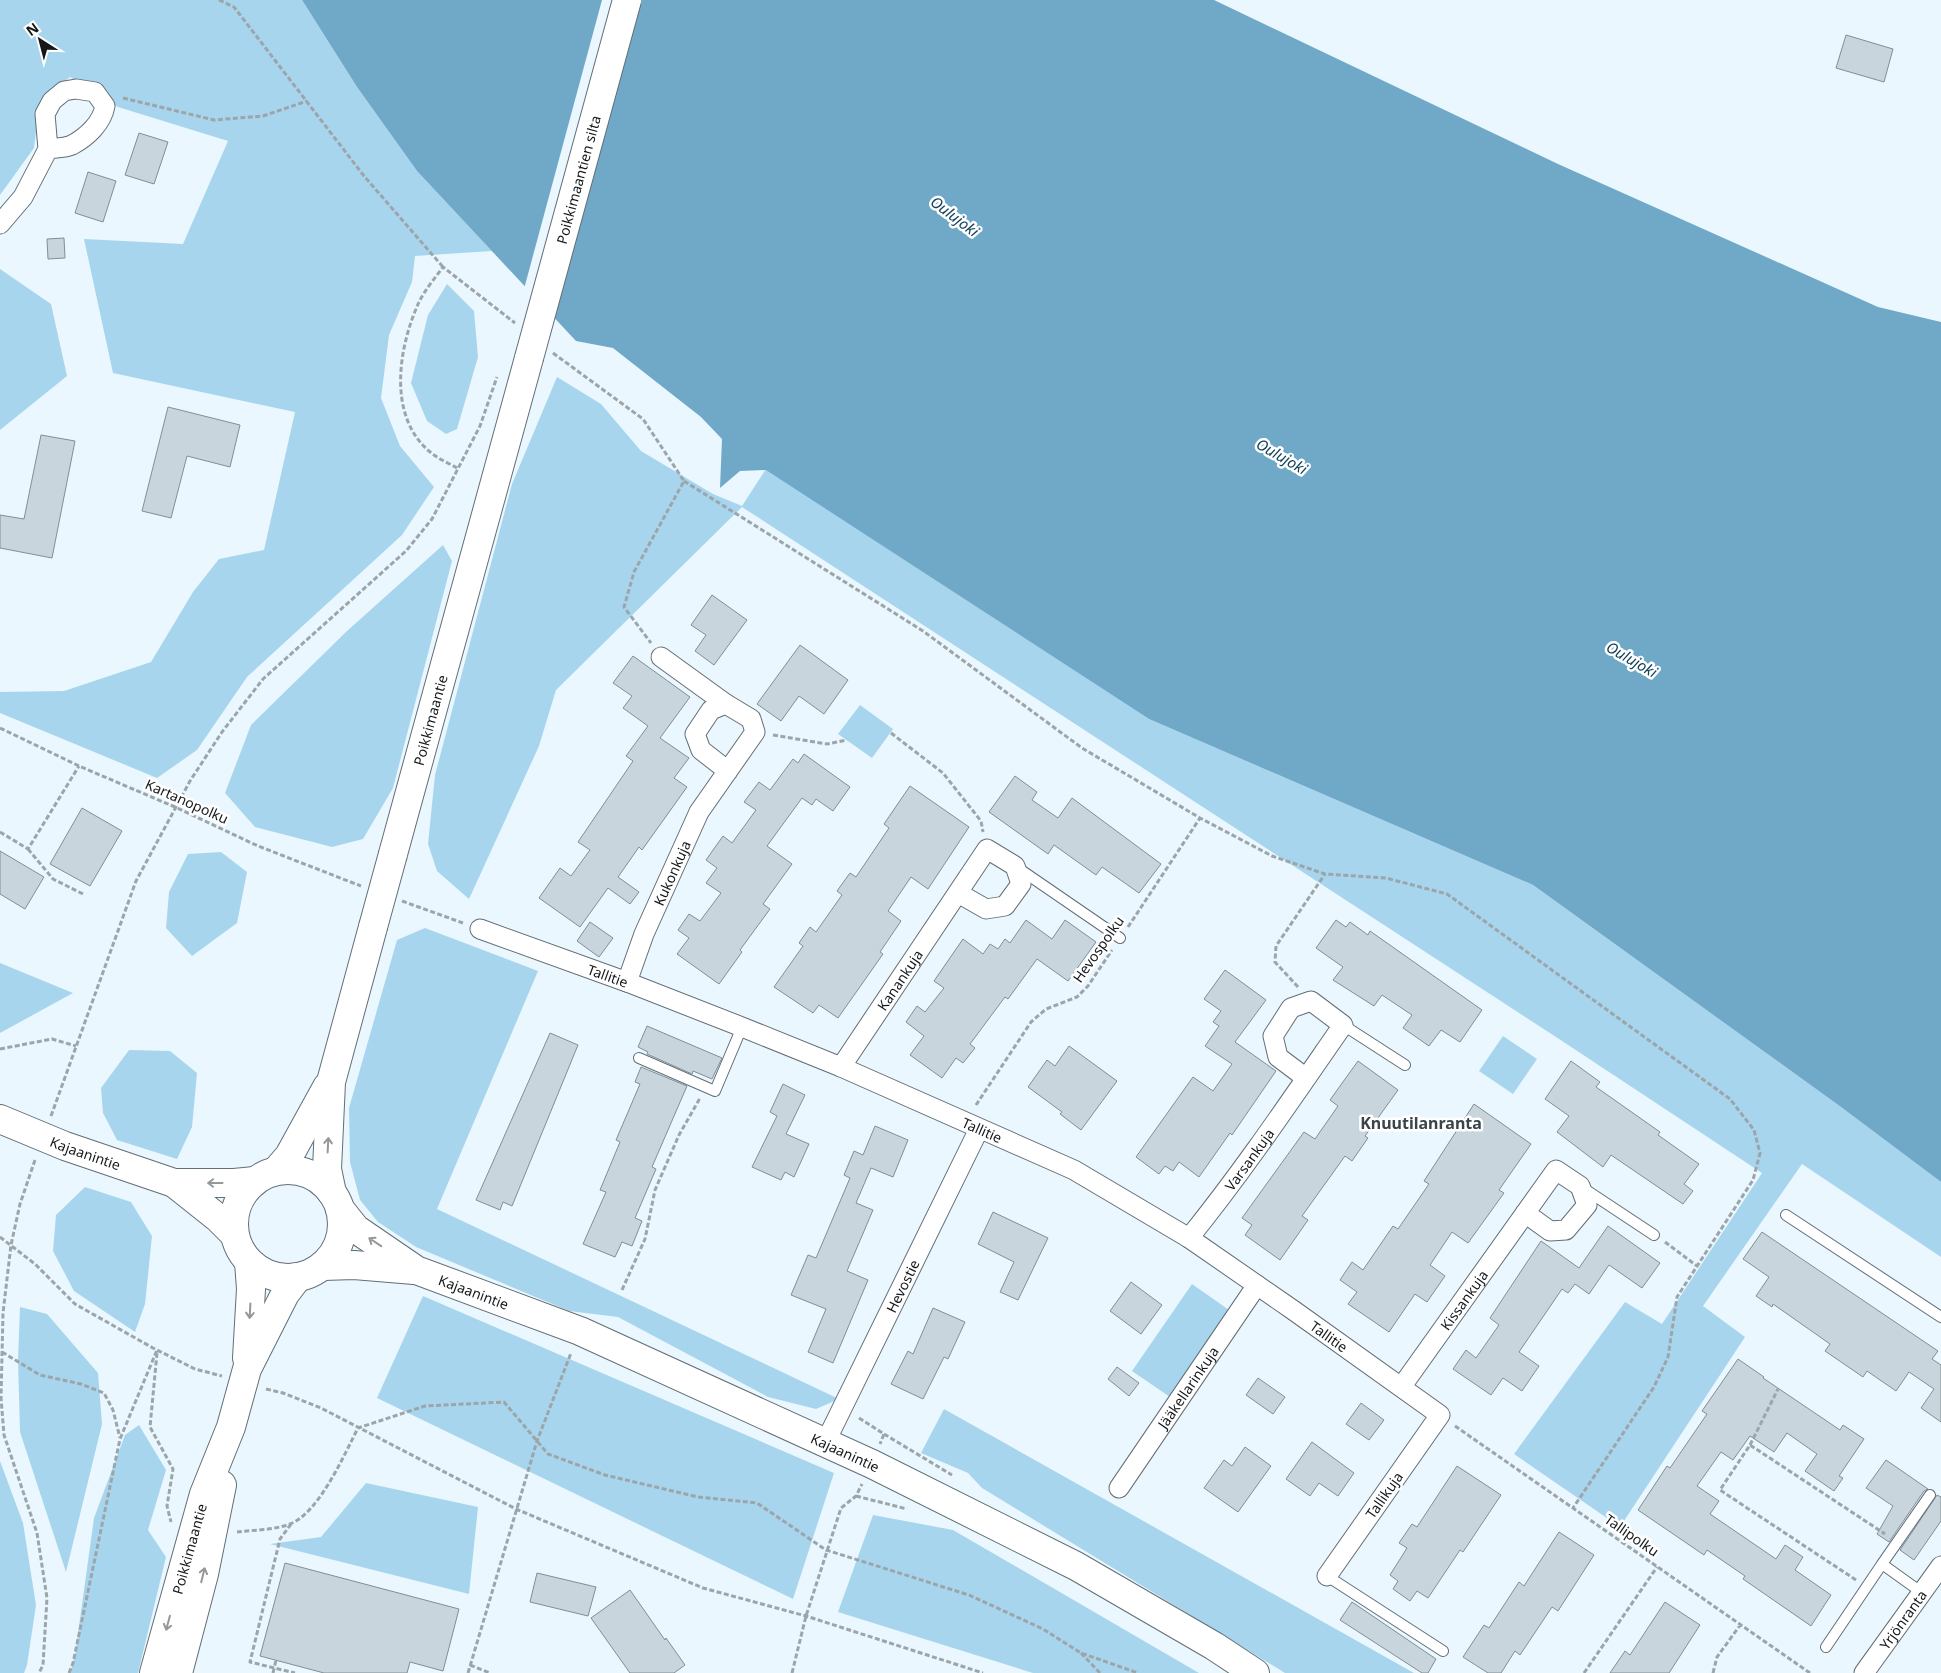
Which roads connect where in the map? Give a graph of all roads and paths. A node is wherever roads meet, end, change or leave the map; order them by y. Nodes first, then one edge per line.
1 (219, 0) edge
2 (627, 0) edge
3 (95, 92) junction
4 (308, 101) junction
5 (48, 149) junction
6 (0, 224) edge
7 (443, 267) junction
8 (519, 327) dead end
9 (539, 354) junction
10 (500, 370) dead end
11 (457, 468) junction
12 (684, 481) junction
13 (661, 657) joint
14 (726, 704) junction
15 (0, 728) edge
16 (755, 732) junction
17 (891, 732) dead end
18 (847, 740) dead end
19 (79, 766) junction
20 (728, 771) junction
21 (175, 807) junction
22 (1200, 818) junction
23 (0, 832) edge
24 (28, 849) junction
25 (987, 849) junction
26 (1015, 866) junction
27 (1325, 874) junction
28 (367, 888) dead end
29 (958, 893) junction
30 (83, 894) dead end
31 (397, 899) dead end
32 (480, 929) joint
33 (1120, 938) junction
34 (627, 982) junction
35 (1310, 1001) junction
36 (1343, 1025) junction
37 (742, 1027) junction
38 (76, 1046) junction
39 (0, 1049) edge
40 (639, 1058) dead end
41 (1405, 1065) dead end
42 (841, 1067) junction
43 (1306, 1078) junction
44 (331, 1082) junction
45 (707, 1087) junction
46 (0, 1119) edge
47 (50, 1119) dead end
48 (972, 1126) junction
49 (35, 1160) dead end
50 (265, 1176) junction
51 (174, 1184) junction
52 (1580, 1186) junction
53 (336, 1201) junction
54 (1525, 1213) junction
55 (1786, 1215) dead end
56 (234, 1234) junction
57 (1654, 1235) joint
58 (0, 1238) edge
59 (1189, 1238) junction
60 (11, 1245) junction
61 (249, 1262) junction
62 (323, 1266) junction
63 (1697, 1266) junction
64 (416, 1270) junction
65 (298, 1277) junction
66 (1257, 1285) junction
67 (622, 1290) dead end
68 (1941, 1317) edge
69 (580, 1331) junction
70 (157, 1350) junction
71 (2, 1352) junction
72 (244, 1378) junction
73 (1402, 1386) junction
74 (1778, 1388) dead end
75 (843, 1408) junction
76 (1440, 1415) junction
77 (231, 1427) junction
78 (358, 1428) junction
79 (884, 1434) junction
80 (2, 1436) edge
81 (120, 1439) junction
82 (537, 1441) junction
83 (825, 1443) junction
84 (1750, 1445) junction
85 (872, 1464) junction
86 (952, 1475) dead end
87 (1119, 1488) dead end
88 (1930, 1495) dead end
89 (856, 1496) junction
90 (1573, 1508) junction
91 (516, 1509) junction
92 (913, 1511) dead end
93 (291, 1524) junction
94 (172, 1525) dead end
95 (237, 1532) dead end
96 (1897, 1542) junction
97 (826, 1550) junction
98 (1882, 1564) junction
99 (1941, 1566) edge
100 (1657, 1567) junction
101 (1327, 1576) joint
102 (1867, 1587) junction
103 (1921, 1592) junction
104 (806, 1616) junction
105 (1741, 1624) junction
106 (1826, 1647) dead end
107 (1443, 1651) dead end
108 (1081, 1653) junction
109 (276, 1660) dead end
110 (470, 1665) junction
111 (274, 1668) junction
112 (39, 1673) edge
113 (69, 1673) edge
114 (154, 1673) edge
115 (178, 1673) edge
116 (273, 1673) edge
117 (295, 1673) edge
118 (468, 1673) edge
119 (490, 1673) edge
120 (792, 1673) edge
121 (983, 1673) edge
122 (1100, 1673) edge
123 (1138, 1673) edge
124 (1255, 1673) edge
125 (1584, 1673) edge
126 (1713, 1673) edge
127 (1810, 1673) edge
128 (1864, 1673) edge

1 - 4 path
2 - 9 main road, Poikkimaantien silta, bridge
3 - 4 path
3 - 5 street
3 - 5 street
4 - 7 path
5 - 6 street
7 - 8 path
7 - 11 path
9 - 12 path
9 - 44 main road, Poikkimaantie, bridge
10 - 11 path
11 - 21 path
12 - 13 path
12 - 22 path
13 - 14 street
14 - 16 street
14 - 20 street
15 - 19 path, Kartanopolku
16 - 18 path
16 - 20 street, Kukonkuja
17 - 25 path
19 - 21 path, Kartanopolku
19 - 24 path
20 - 34 street, Kukonkuja
21 - 28 path, Kartanopolku
21 - 38 path
22 - 27 path
22 - 33 path, Hevospolku
23 - 24 path
24 - 30 path
25 - 26 street
25 - 29 street, Kanankuja
26 - 29 street
26 - 33 lane
27 - 35 path
27 - 63 path
29 - 42 street, Kanankuja
31 - 32 path
32 - 34 street, Tallitie
33 - 48 path, Hevospolku
34 - 37 street, Tallitie
35 - 36 street
35 - 43 street
36 - 41 lane
36 - 43 street, Varsankuja
37 - 42 street, Tallitie
37 - 45 lane
38 - 39 path
38 - 47 path
40 - 45 lane
42 - 48 street, Tallitie
43 - 59 street, Varsankuja
44 - 50 main road, Poikkimaantie
53 -> 44 main road, Poikkimaantie
45 - 67 path
46 - 51 main road, Kajaanintie
48 - 59 street, Tallitie
48 - 75 street, Hevostie
49 - 60 path
50 -> 51 main road, Kajaanintie
50 - 53 main road
50 - 56 main road
51 - 56 main road, Kajaanintie
52 - 54 street, Kissankuja
52 - 54 street
52 - 57 lane
53 - 62 main road
64 -> 53 main road, Kajaanintie
54 - 73 street, Kissankuja
55 - 68 lane
56 - 61 main road
57 - 63 path
58 - 60 path
59 - 66 street, Tallitie
60 - 70 path
60 - 71 path
61 - 65 main road
61 -> 72 main road, Poikkimaantie
62 - 64 main road, Kajaanintie
62 - 65 main road
63 - 90 path
64 - 69 main road, Kajaanintie
65 - 72 main road, Poikkimaantie
66 - 73 street, Tallitie
66 - 87 street, Jääkellarinkuja
69 - 82 path
69 - 83 main road, Kajaanintie
70 - 72 path
70 - 81 path
70 - 94 path
71 - 80 path
71 - 81 path
72 - 77 main road, Poikkimaantie
72 - 78 path
73 - 76 street, Tallitie
74 - 84 path
75 - 79 path
75 - 83 street, Hevostie
76 - 90 path, Tallipolku
76 - 101 street, Tallikuja
77 -> 114 main road, Poikkimaantie
115 -> 77 main road, Poikkimaantie
78 - 82 path
78 - 91 path
78 - 93 path
79 - 85 path
79 - 86 path
80 - 112 path
81 - 113 path
82 - 91 path
82 - 97 path
83 - 85 main road, Kajaanintie
84 - 96 path
84 - 102 path
85 - 89 path
85 - 124 main road, Kajaanintie
88 - 96 lane
89 - 92 path
89 - 97 path
90 - 100 path, Tallipolku
91 - 104 path
91 - 110 path
93 - 95 path
93 - 111 path
96 - 98 lane
97 - 104 path
97 - 108 path
98 - 102 lane
98 - 103 lane
99 - 103 street, Yrjönranta
100 - 105 path, Tallipolku
100 - 125 path
101 - 107 lane
102 - 106 lane
103 - 128 street, Yrjönranta
104 - 120 path
104 - 121 path
105 - 126 path
105 - 127 path, Tallipolku
108 - 122 path
108 - 123 path
109 - 111 path
110 - 118 path
110 - 119 path
111 - 116 path
111 - 117 path

